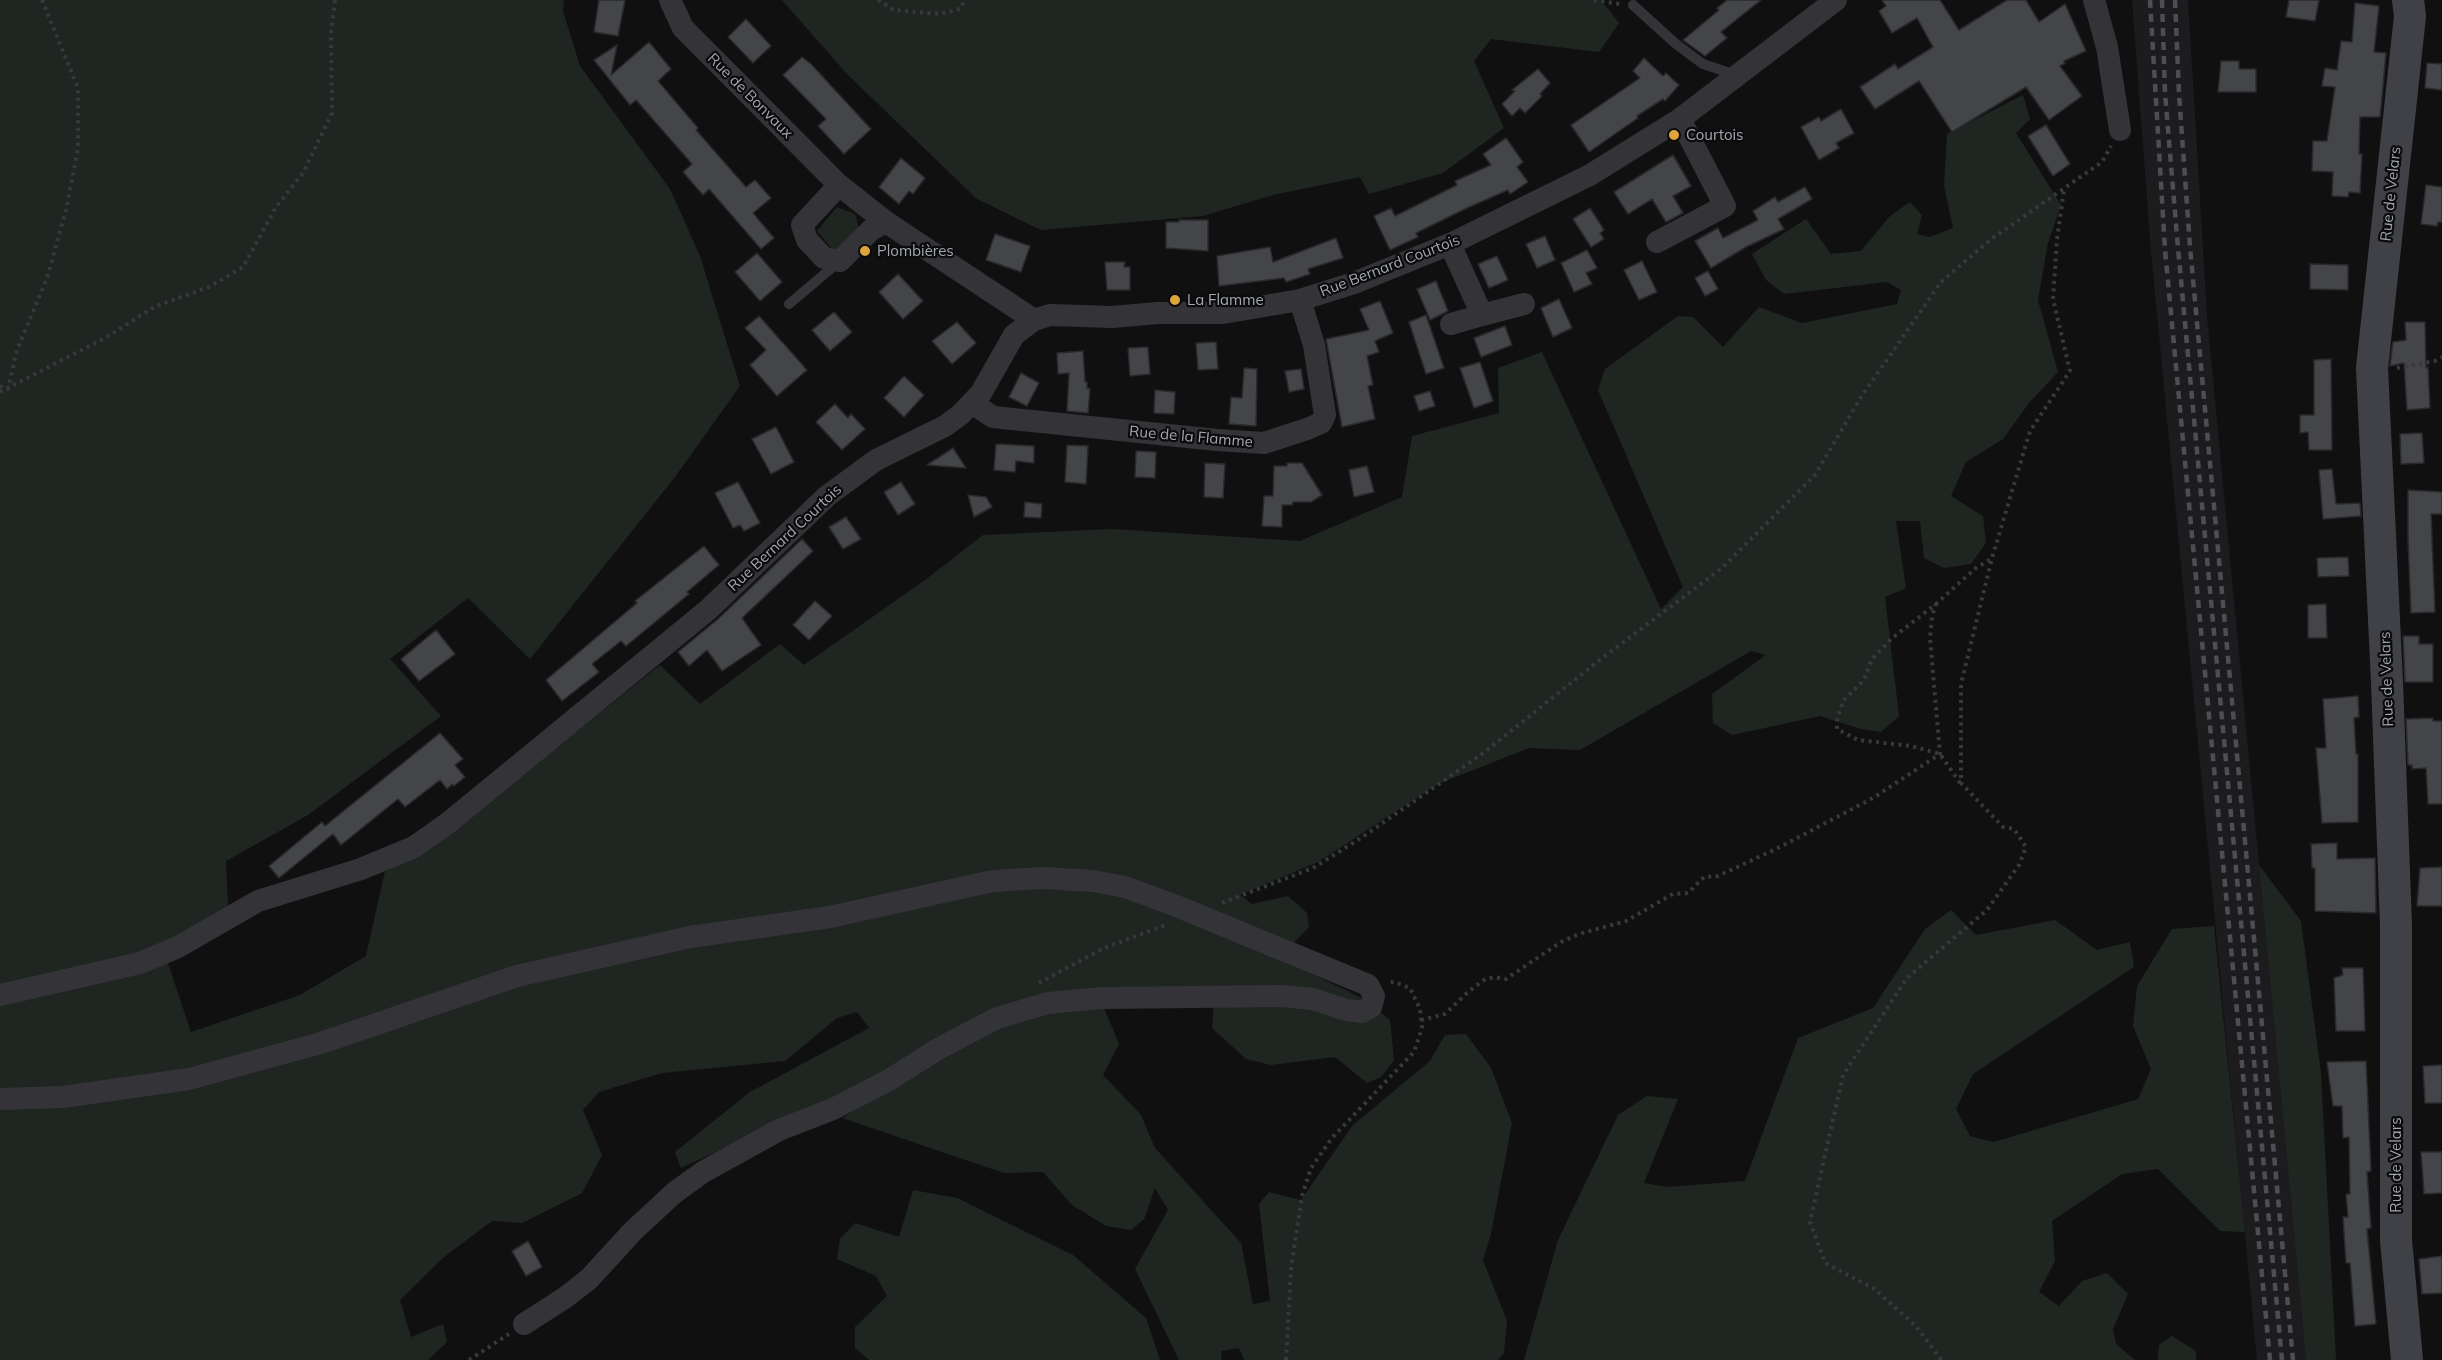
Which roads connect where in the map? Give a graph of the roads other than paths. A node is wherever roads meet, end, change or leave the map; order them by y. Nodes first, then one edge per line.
1 (670, 0) edge
2 (1836, 0) edge
3 (2094, 0) edge
4 (2408, 0) edge
5 (1633, 5) road end
6 (1736, 75) junction
7 (1680, 119) junction
8 (2120, 130) road end
9 (839, 185) junction
10 (886, 222) junction
11 (1657, 242) dead end
12 (1450, 244) junction
13 (840, 261) junction
14 (1300, 300) junction
15 (789, 304) dead end
16 (1524, 304) dead end
17 (1482, 315) junction
18 (1034, 320) junction
19 (1451, 324) dead end
20 (972, 403) junction
21 (0, 995) edge
22 (0, 1099) edge
23 (524, 1324) road end
24 (2407, 1360) edge

1 - 9 street, Rue de Bonvaux
2 - 6 street, Rue Bernard Courtois
3 - 8 street
4 - 24 main road, Rue de Velars
5 - 6 lane
6 - 7 street, Rue Bernard Courtois
7 - 11 street
7 - 12 street, Rue Bernard Courtois
9 - 10 street, Rue de Bonvaux
9 - 13 street
10 - 13 street
10 - 18 street, Rue de Bonvaux
12 - 14 street, Rue Bernard Courtois
12 - 17 street
13 - 15 lane
14 - 18 street, Rue Bernard Courtois
14 - 20 street, Rue de la Flamme
16 - 17 street
17 - 19 street
18 - 20 street, Rue Bernard Courtois
20 - 21 street, Rue Bernard Courtois
22 - 23 street

